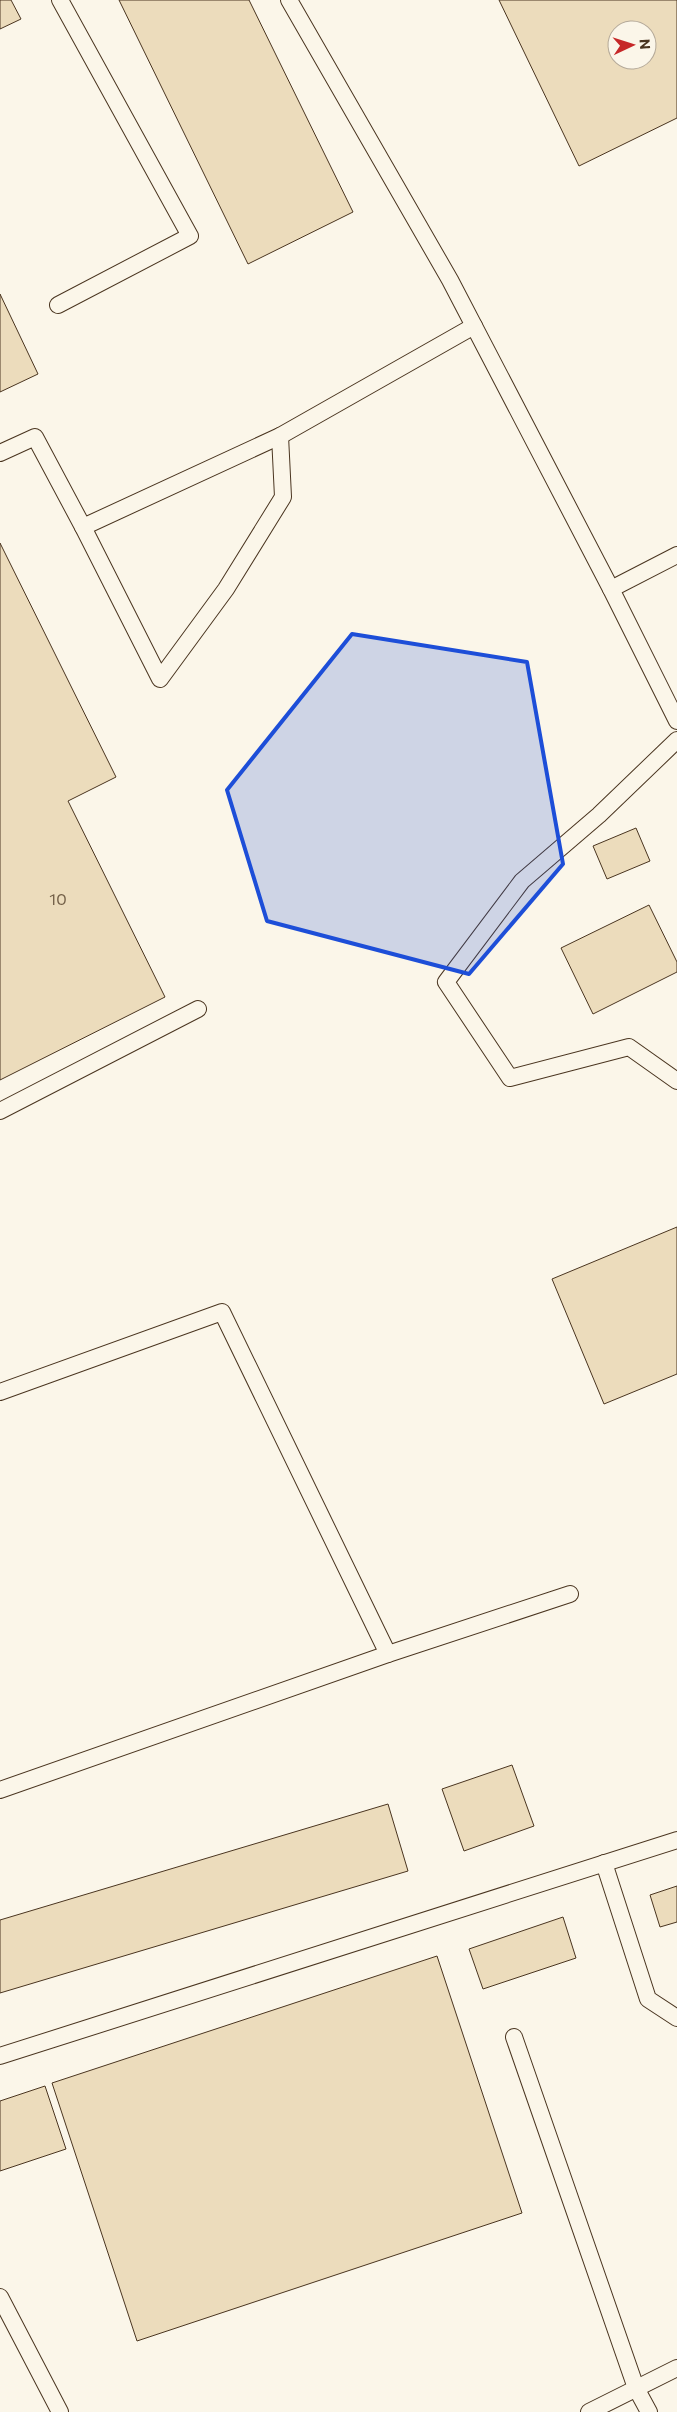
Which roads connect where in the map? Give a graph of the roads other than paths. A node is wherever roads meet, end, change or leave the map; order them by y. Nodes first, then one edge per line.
1 (60, 0) edge
2 (290, 0) edge
3 (58, 305) dead end
4 (474, 326) junction
5 (280, 436) junction
6 (0, 453) edge
7 (83, 527) junction
8 (677, 555) edge
9 (612, 589) junction
10 (677, 721) edge
11 (677, 740) edge
12 (198, 1009) dead end
13 (677, 1081) edge
14 (0, 1111) edge
15 (0, 1392) edge
16 (570, 1594) dead end
17 (388, 1654) junction
18 (0, 1790) edge
19 (677, 1840) edge
20 (604, 1863) junction
21 (677, 2018) edge
22 (514, 2037) dead end
23 (0, 2056) edge
24 (0, 2297) edge
25 (677, 2368) edge
26 (636, 2388) junction
27 (60, 2412) edge
28 (589, 2412) edge
29 (649, 2412) edge

1 - 3 lane
2 - 4 lane
4 - 5 lane
4 - 9 lane
5 - 7 lane
5 - 7 lane
6 - 7 lane
8 - 9 lane
9 - 10 lane
11 - 13 lane
12 - 14 lane
15 - 17 lane
16 - 17 lane
17 - 18 lane
19 - 20 lane
20 - 21 lane
20 - 23 lane
22 - 26 lane
24 - 27 lane
25 - 26 lane
26 - 28 lane
26 - 29 lane

